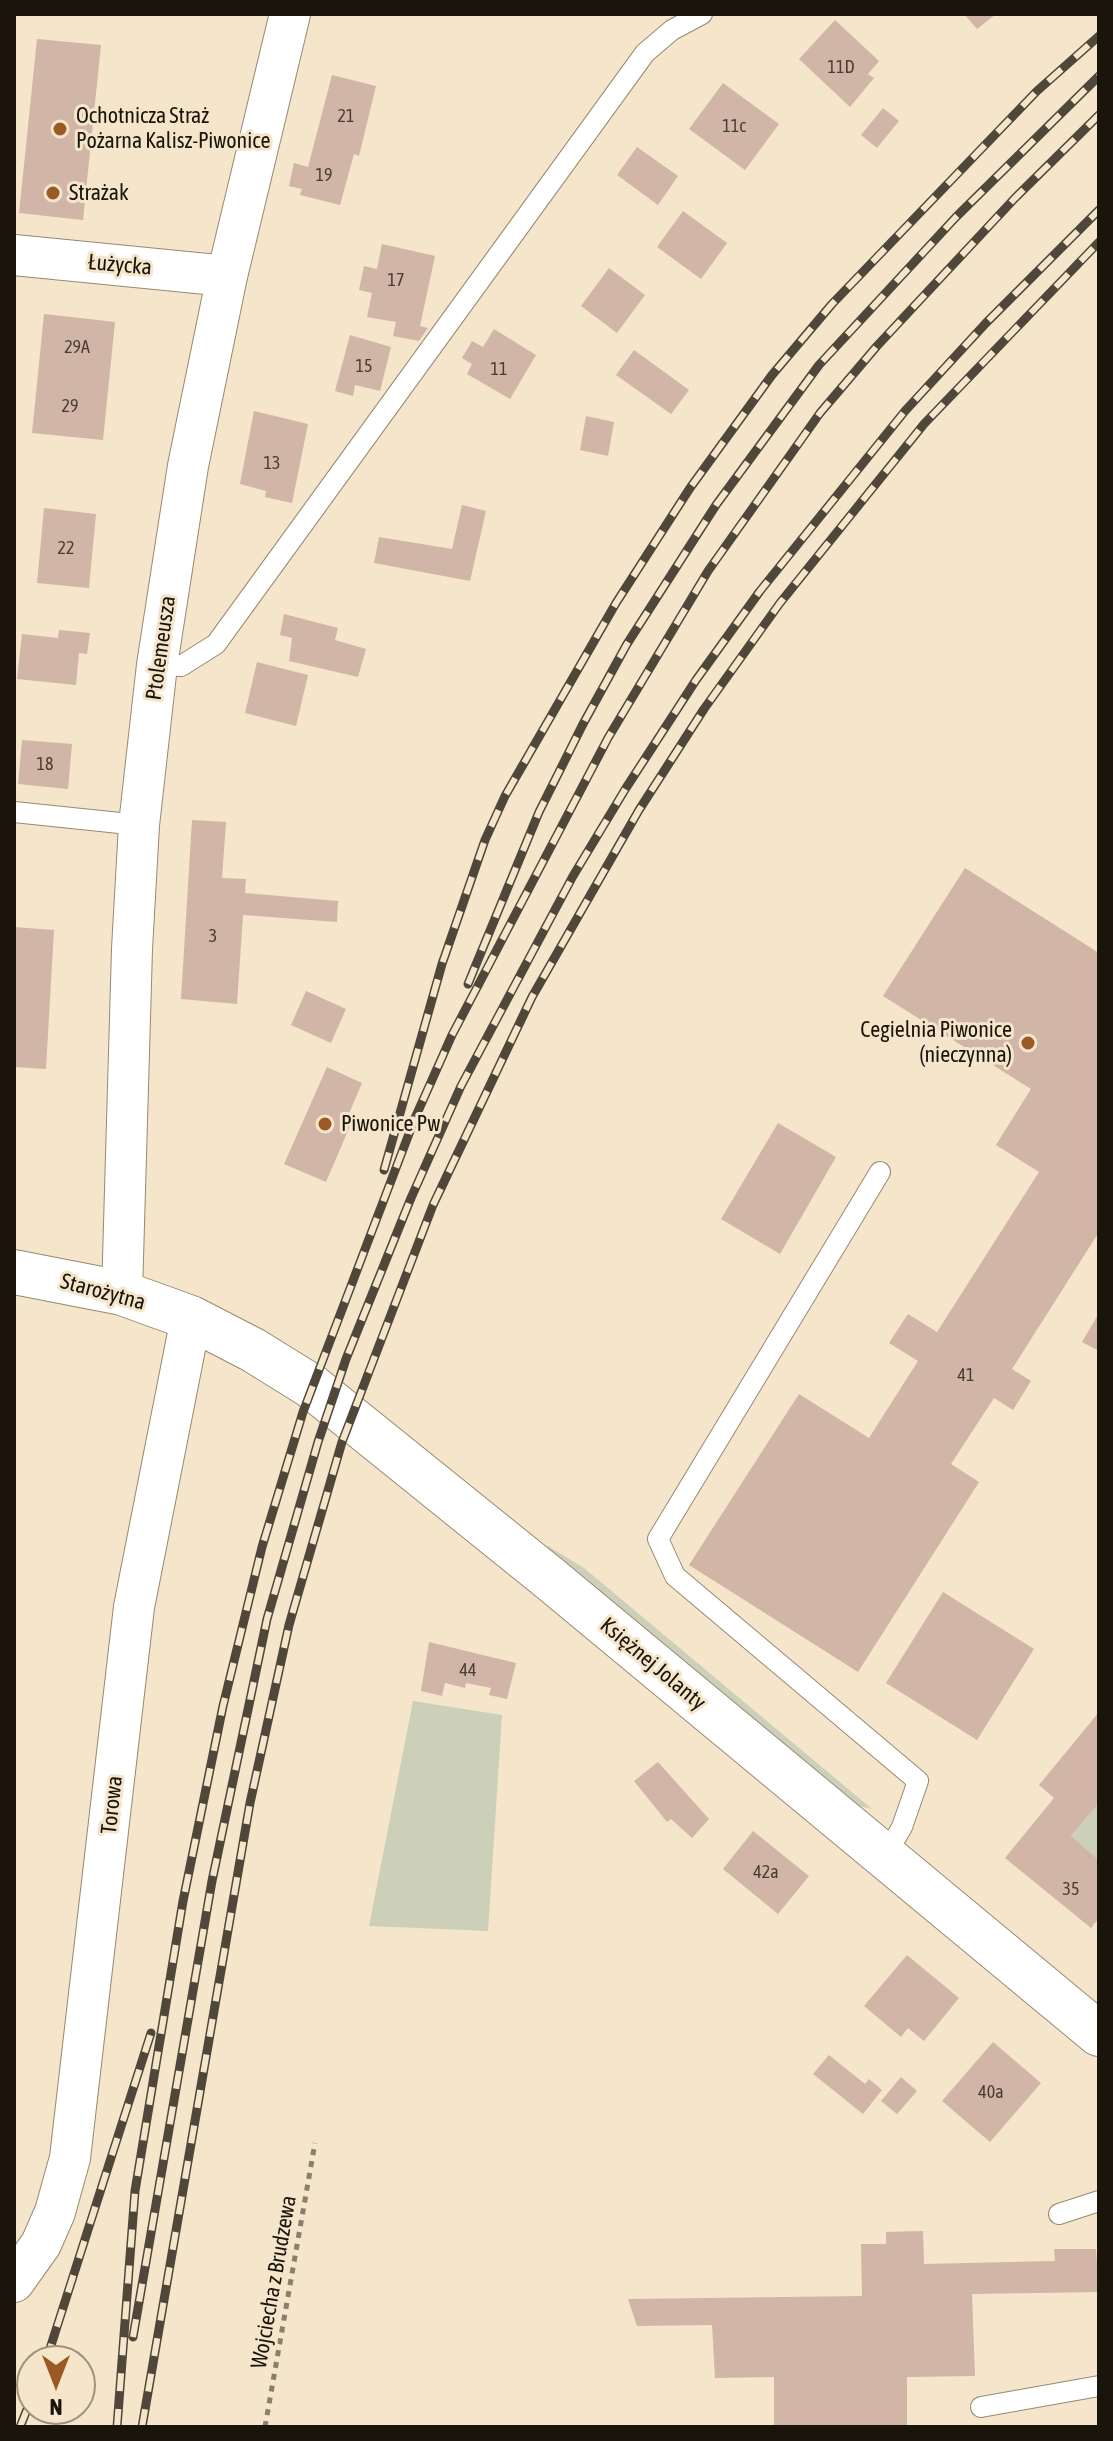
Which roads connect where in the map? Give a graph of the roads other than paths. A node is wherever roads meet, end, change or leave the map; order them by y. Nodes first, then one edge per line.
1 (258, 14) edge
2 (290, 14) edge
3 (702, 14) edge
4 (280, 56) junction
5 (14, 255) edge
6 (227, 276) junction
7 (157, 665) junction
8 (14, 812) edge
9 (139, 825) junction
10 (880, 1172) dead end
11 (14, 1272) edge
12 (122, 1293) junction
13 (191, 1318) junction
14 (885, 1856) junction
15 (1099, 2034) edge
16 (1099, 2201) edge
17 (1059, 2214) dead end
18 (14, 2282) edge
19 (1099, 2386) edge
20 (981, 2407) dead end

1 - 4 street
2 - 4 street, Ptolemeusza
3 - 7 lane
4 - 6 street, Ptolemeusza
5 - 6 street, Łużycka
6 - 7 street, Ptolemeusza
7 - 9 street, Ptolemeusza
8 - 9 lane
9 - 12 street, Ptolemeusza
10 - 14 lane
11 - 12 street, Starożytna
12 - 13 street, Starożytna
13 - 14 street, Księżnej Jolanty
13 - 18 street, Torowa
14 - 15 street, Księżnej Jolanty
16 - 17 lane
19 - 20 lane

